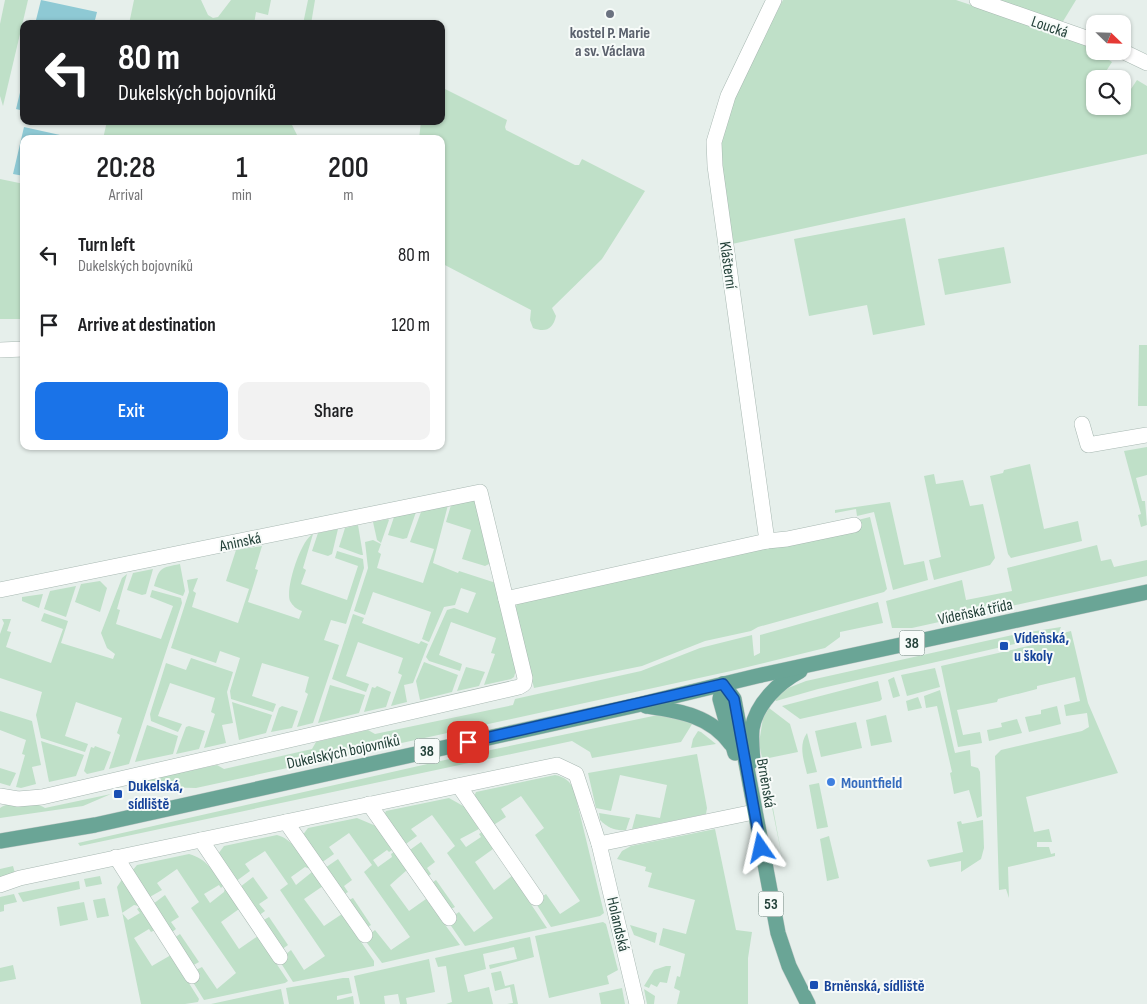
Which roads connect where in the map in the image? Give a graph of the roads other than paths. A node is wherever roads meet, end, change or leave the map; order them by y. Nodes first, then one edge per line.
1 (774, 0) edge
2 (977, 0) edge
3 (1086, 38) edge
4 (1131, 56) edge
5 (1147, 64) edge
6 (20, 349) edge
7 (0, 350) edge
8 (1082, 424) dead end
9 (1147, 435) edge
10 (480, 492) joint
11 (854, 525) dead end
12 (767, 541) junction
13 (0, 590) edge
14 (1147, 592) edge
15 (506, 599) junction
16 (815, 664) junction
17 (723, 684) junction
18 (637, 705) junction
19 (735, 753) junction
20 (459, 786) junction
21 (0, 796) edge
22 (369, 804) junction
23 (753, 806) junction
24 (286, 822) junction
25 (201, 840) junction
26 (0, 841) edge
27 (599, 844) junction
28 (116, 857) junction
29 (0, 885) edge
30 (536, 898) dead end
31 (449, 918) dead end
32 (365, 935) dead end
33 (280, 957) dead end
34 (192, 976) dead end
35 (637, 1004) edge
36 (808, 1004) edge

1 - 12 street, Klášterní
2 - 3 street, Loucká
4 - 5 street
6 - 7 street
8 - 9 street
10 - 13 street, Aninská
10 - 15 street, Dukelských bojovníků
11 - 12 street
12 - 15 street
14 - 16 main road, Vídeňská třída / 38
15 - 21 street, Dukelských bojovníků
16 - 17 main road, Vídeňská třída / 38
16 - 23 main road
17 - 18 main road, Dukelských bojovníků / 38
17 - 19 main road
17 - 23 main road, Brněnská / 53
18 - 19 main road
18 - 26 main road, Dukelských bojovníků / 38
19 - 23 main road
20 - 22 street
20 - 27 street
20 - 30 street
22 - 24 street
22 - 31 street
23 - 27 street
23 - 36 main road, Brněnská / 53
24 - 25 street
24 - 32 street
25 - 28 street
25 - 33 street
27 - 35 street, Holandská
28 - 29 street
28 - 34 street

